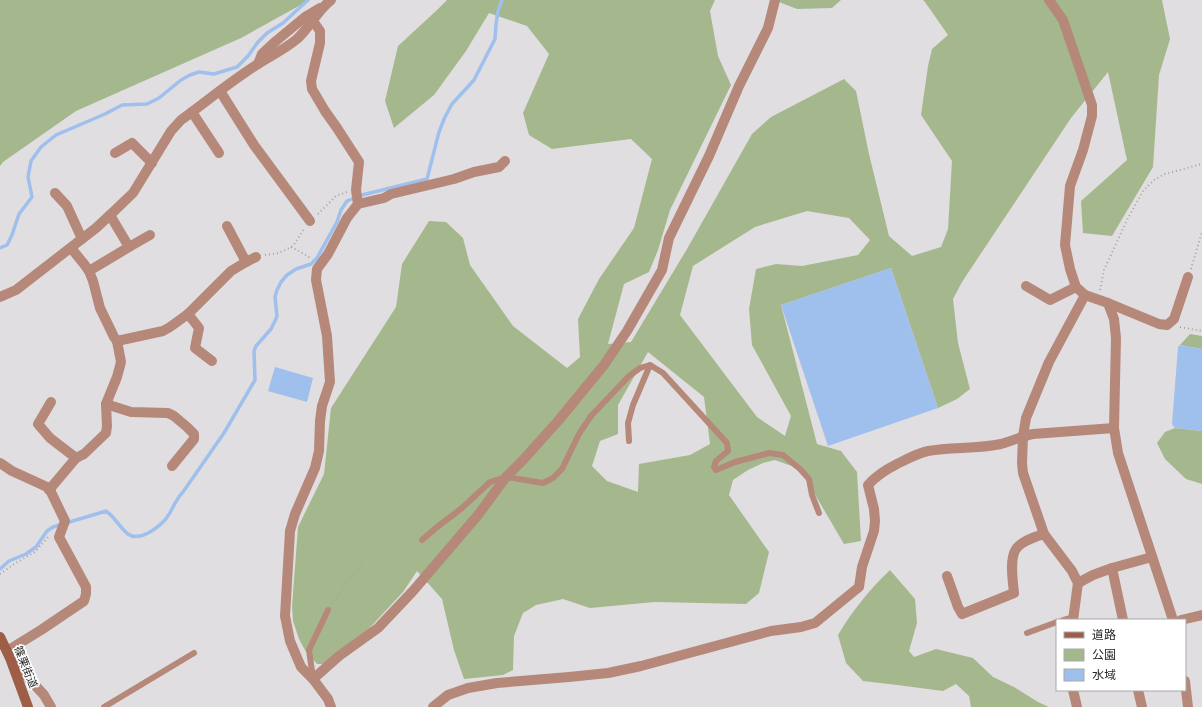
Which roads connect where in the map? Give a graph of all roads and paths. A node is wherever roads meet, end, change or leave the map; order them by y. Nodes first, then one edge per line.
1 (775, 0) edge
2 (1049, 0) edge
3 (327, 3) edge
4 (313, 21) junction
5 (258, 64) junction
6 (220, 91) junction
7 (192, 112) junction
8 (115, 153) dead end
9 (219, 153) dead end
10 (505, 161) dead end
11 (152, 163) junction
12 (1202, 164) edge
13 (55, 193) dead end
14 (358, 204) junction
15 (110, 215) junction
16 (310, 221) dead end
17 (227, 226) dead end
18 (1202, 232) edge
19 (150, 235) dead end
20 (82, 239) junction
21 (129, 247) junction
22 (291, 247) dead end
23 (71, 248) junction
24 (256, 257) dead end
25 (310, 257) dead end
26 (246, 262) junction
27 (89, 272) junction
28 (1188, 277) joint
29 (1026, 286) dead end
30 (1076, 287) junction
31 (1085, 295) junction
32 (0, 297) edge
33 (1098, 299) junction
34 (1108, 302) junction
35 (188, 314) junction
36 (1167, 324) junction
37 (1202, 330) edge
38 (117, 340) junction
39 (212, 361) dead end
40 (650, 365) junction
41 (51, 402) dead end
42 (106, 404) junction
43 (1114, 428) junction
44 (1023, 436) junction
45 (629, 441) dead end
46 (76, 458) junction
47 (0, 463) edge
48 (172, 466) dead end
49 (506, 477) junction
50 (50, 490) junction
51 (819, 513) dead end
52 (62, 529) junction
53 (1044, 534) junction
54 (422, 540) dead end
55 (1152, 557) junction
56 (365, 558) dead end
57 (1112, 568) junction
58 (0, 574) edge
59 (947, 576) dead end
60 (1078, 582) junction
61 (328, 610) joint
62 (1202, 615) edge
63 (1070, 619) edge
64 (1123, 619) edge
65 (1173, 619) edge
66 (1185, 619) edge
67 (1056, 622) edge
68 (1026, 633) dead end
69 (0, 637) edge
70 (194, 653) dead end
71 (9, 655) junction
72 (313, 679) junction
73 (1186, 690) edge
74 (1073, 691) edge
75 (1138, 691) edge
76 (28, 707) edge
77 (51, 707) edge
78 (104, 707) edge
79 (332, 707) edge
80 (433, 707) edge
81 (1077, 707) edge
82 (1142, 707) edge
83 (1188, 707) edge

1 - 49 street
2 - 30 street
3 - 4 street
3 - 5 street
4 - 5 street
4 - 14 street
5 - 6 street
6 - 7 street
6 - 16 street
7 - 9 street
7 - 11 street
8 - 11 street
10 - 14 street
11 - 15 street
12 - 33 path
13 - 20 street
14 - 72 street
15 - 20 street
15 - 21 street
17 - 26 street
18 - 28 path
19 - 21 street
20 - 23 street
21 - 27 street
22 - 25 path
23 - 27 street
23 - 32 street
24 - 26 street
26 - 35 street
27 - 38 street
28 - 36 street
29 - 30 street
30 - 31 street
31 - 33 street
31 - 44 street
33 - 34 street
34 - 36 street
34 - 43 street
35 - 38 street
35 - 39 street
36 - 37 path
38 - 42 street
40 - 45 lane
40 - 49 lane
40 - 51 lane
41 - 46 street
42 - 46 street
42 - 48 street
43 - 44 street
43 - 55 street
44 - 53 street
44 - 80 street
46 - 50 street
47 - 50 street
49 - 54 lane
49 - 72 street
50 - 52 street
52 - 58 path
52 - 71 street
53 - 59 street
53 - 60 street
55 - 57 street
55 - 65 street
56 - 61 path
57 - 60 street
57 - 64 street
60 - 63 street
61 - 72 lane
62 - 66 street
67 - 68 lane
69 - 71 main road, 篠栗街道
70 - 78 lane
71 - 76 main road, 篠栗街道
71 - 77 street
72 - 79 street
73 - 83 street
74 - 81 street
75 - 82 street

